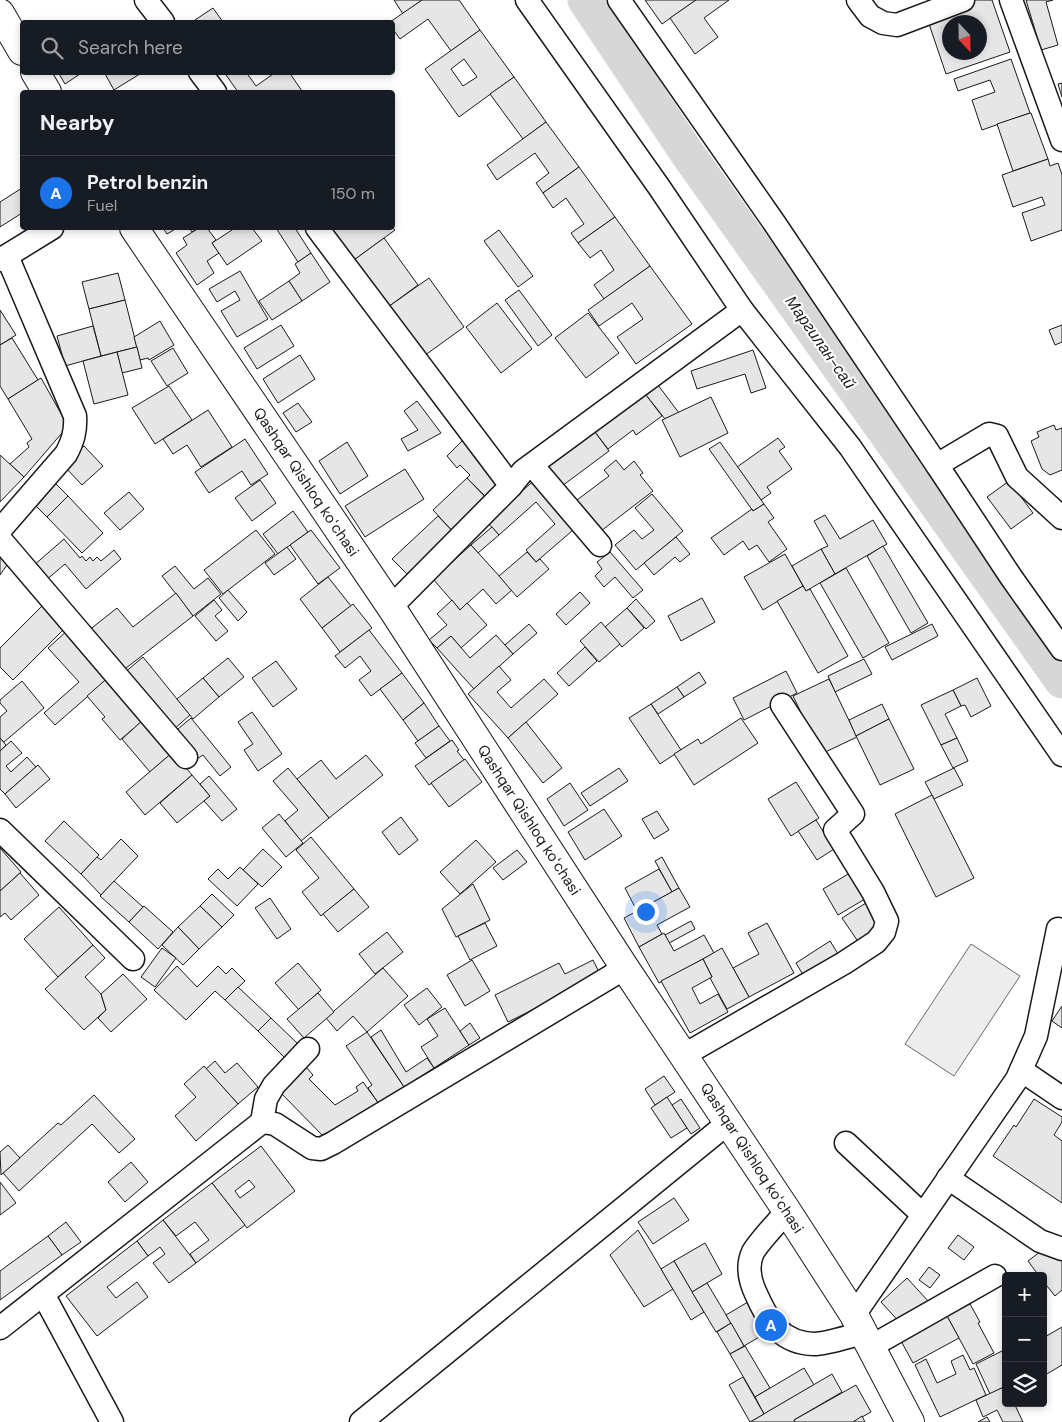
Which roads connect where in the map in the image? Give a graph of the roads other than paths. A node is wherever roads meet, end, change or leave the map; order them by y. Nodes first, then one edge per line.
1 (146, 0) edge
2 (527, 0) edge
3 (619, 0) edge
4 (858, 0) edge
5 (963, 0) edge
6 (1011, 0) edge
7 (0, 13) edge
8 (161, 20) edge
9 (20, 48) edge
10 (37, 75) edge
11 (202, 75) edge
12 (46, 90) edge
13 (214, 90) edge
14 (1062, 140) edge
15 (49, 230) edge
16 (135, 230) edge
17 (319, 230) edge
18 (4, 258) edge
19 (742, 310) junction
20 (532, 465) junction
21 (937, 465) junction
22 (511, 486) junction
23 (1062, 518) edge
24 (0, 530) edge
25 (0, 539) edge
26 (600, 545) dead end
27 (391, 607) junction
28 (1062, 649) edge
29 (782, 705) dead end
30 (1062, 755) edge
31 (186, 756) dead end
32 (0, 830) edge
33 (1058, 929) dead end
34 (133, 958) dead end
35 (625, 968) junction
36 (308, 1049) dead end
37 (684, 1055) junction
38 (1021, 1070) junction
39 (1062, 1098) edge
40 (262, 1122) junction
41 (728, 1123) junction
42 (846, 1143) dead end
43 (948, 1178) junction
44 (787, 1211) junction
45 (922, 1214) junction
46 (1062, 1249) edge
47 (995, 1276) dead end
48 (43, 1294) junction
49 (0, 1328) edge
50 (862, 1332) junction
51 (112, 1422) edge
52 (361, 1422) edge
53 (910, 1422) edge

1 - 8 street
2 - 19 street
3 - 21 street
4 - 5 street
6 - 14 street
7 - 9 main road
10 - 12 main road
11 - 13 street
15 - 18 street
16 - 27 main road, Qashqar Qishloq koʻchasi
17 - 22 street
18 - 24 street
19 - 20 street
19 - 30 street
20 - 22 street
20 - 26 street
21 - 23 street
21 - 28 street
22 - 27 street
25 - 31 street
27 - 35 main road, Qashqar Qishloq koʻchasi
29 - 37 street
32 - 34 street
33 - 38 street
35 - 37 main road, Qashqar Qishloq koʻchasi
35 - 40 street
36 - 40 street
37 - 41 main road, Qashqar Qishloq koʻchasi
38 - 39 street
38 - 43 street
40 - 48 street
41 - 44 main road, Qashqar Qishloq koʻchasi
41 - 52 street
42 - 45 street
43 - 45 street
43 - 46 street
44 - 50 main road, Qashqar Qishloq koʻchasi
44 - 50 street
45 - 50 street
47 - 50 street
48 - 49 street
48 - 51 street
50 - 53 main road, Qashqar Qishloq koʻchasi

